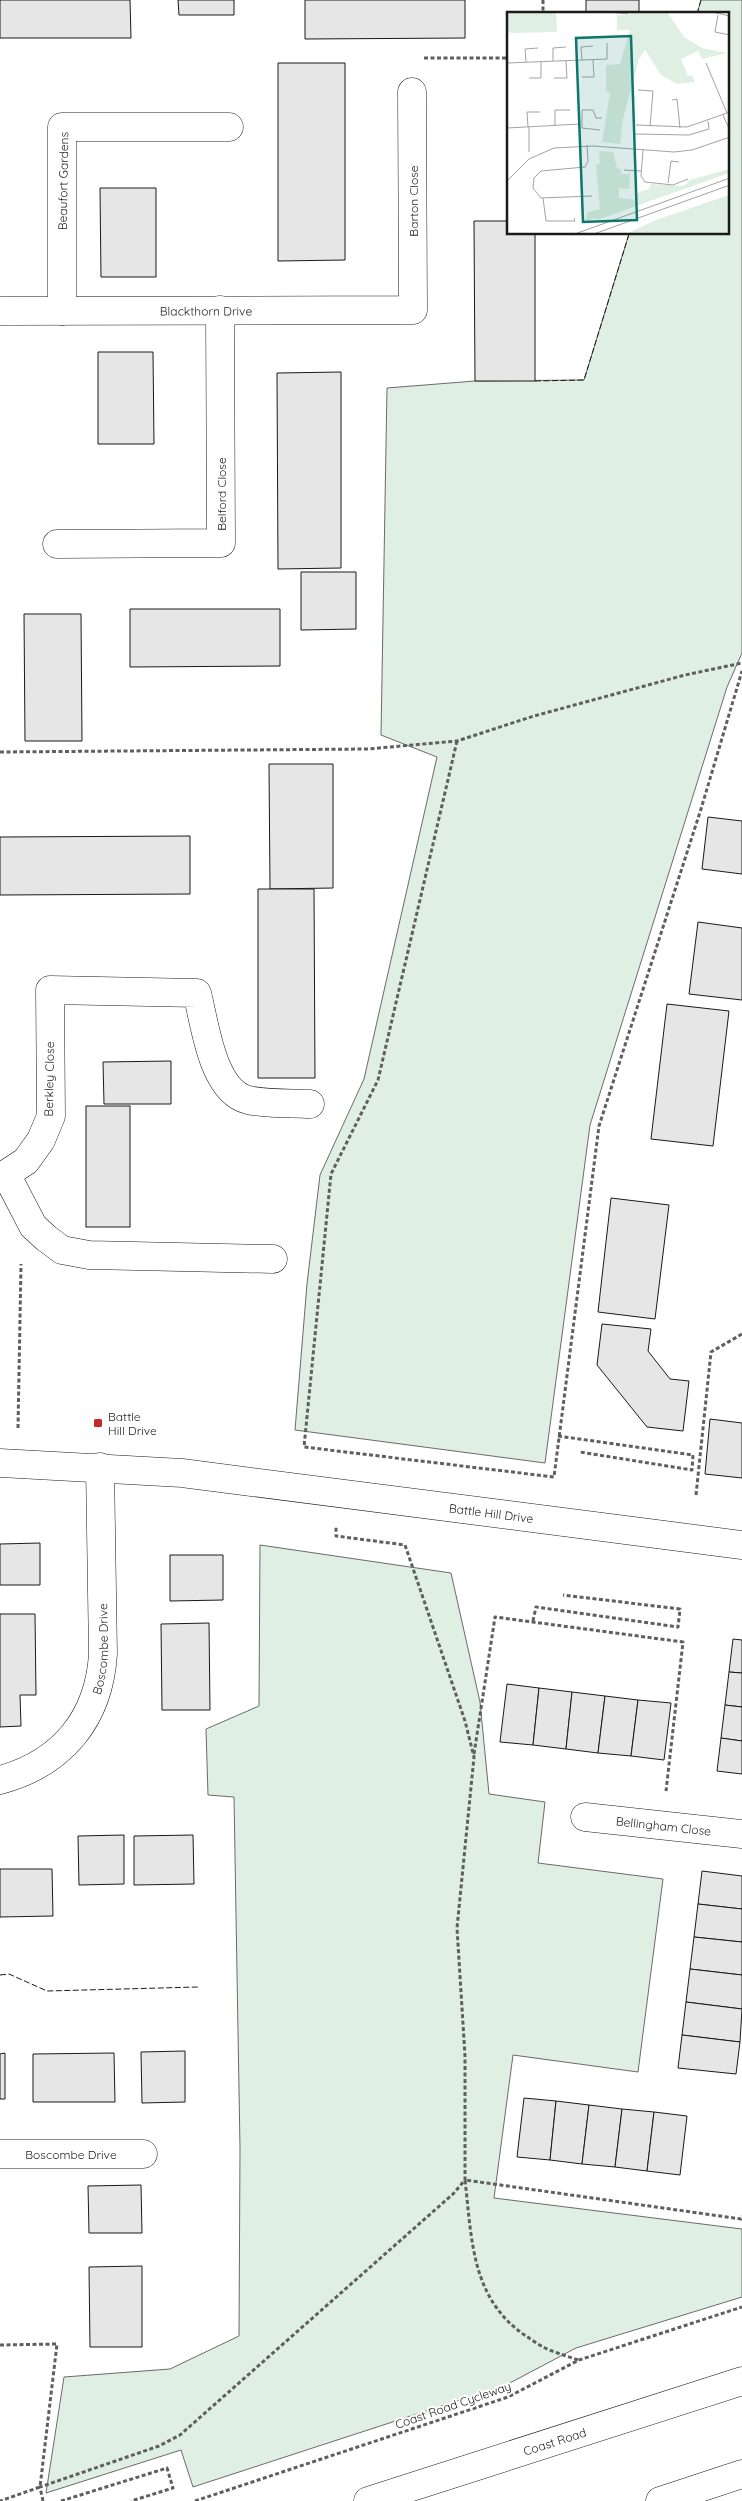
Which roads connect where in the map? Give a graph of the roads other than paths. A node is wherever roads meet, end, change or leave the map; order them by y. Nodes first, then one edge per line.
1 (412, 92) road end
2 (230, 127) dead end
3 (220, 310) junction
4 (413, 310) joint
5 (0, 311) edge
6 (62, 311) junction
7 (57, 544) dead end
8 (310, 1104) dead end
9 (3, 1175) edge
10 (273, 1259) dead end
11 (8, 1464) edge
12 (100, 1467) junction
13 (742, 1545) edge
14 (0, 1780) edge
15 (584, 1816) dead end
16 (742, 1834) edge
17 (0, 2154) edge
18 (143, 2154) dead end
19 (742, 2381) edge
20 (742, 2474) edge
21 (368, 2501) edge
22 (660, 2501) edge

1 - 4 main road, Barton Close
2 - 6 main road, Beaufort Gardens
3 - 4 main road, Blackthorn Drive
3 - 6 main road, Blackthorn Drive
3 - 7 main road, Belford Close
5 - 6 main road, Blackthorn Drive
8 - 9 main road, Berkley Close
9 - 10 main road, Berkley Close
11 - 12 main road, Battle Hill Drive
12 - 13 main road, Battle Hill Drive
12 - 14 main road, Boscombe Drive
15 - 16 main road, Bellingham Close
17 - 18 main road, Boscombe Drive
19 - 21 main road, Coast Road
20 - 22 main road

